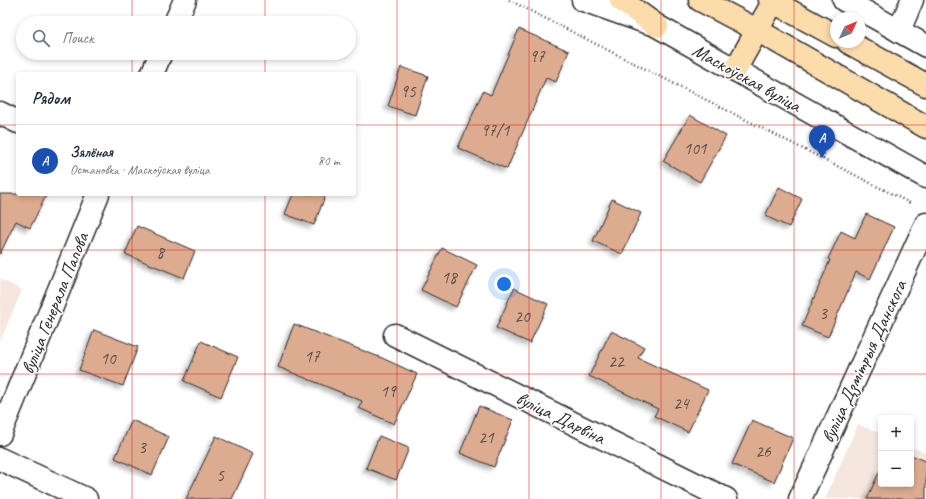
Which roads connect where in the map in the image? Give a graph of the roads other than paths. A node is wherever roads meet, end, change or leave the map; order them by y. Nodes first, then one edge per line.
1 (185, 0) edge
2 (583, 0) edge
3 (621, 0) edge
4 (700, 0) edge
5 (844, 0) edge
6 (912, 0) edge
7 (771, 1) edge
8 (728, 7) edge
9 (178, 16) edge
10 (657, 26) junction
11 (757, 30) junction
12 (899, 31) junction
13 (830, 33) edge
14 (926, 46) edge
15 (859, 48) edge
16 (158, 60) edge
17 (735, 70) junction
18 (153, 72) edge
19 (926, 84) edge
20 (0, 113) edge
21 (16, 121) edge
22 (926, 127) edge
23 (926, 177) edge
24 (97, 196) edge
25 (926, 224) edge
26 (395, 335) dead end
27 (0, 434) edge
28 (0, 459) edge
29 (86, 499) edge
30 (726, 499) edge
31 (800, 499) edge

1 - 9 street
2 - 10 street, Маскоўская вуліца
3 - 10 main road
4 - 8 main road
5 - 12 street
6 - 12 street
7 - 11 main road
7 - 13 main road
8 - 11 main road
10 - 17 street, Маскоўская вуліца
11 - 17 main road
11 - 22 main road
12 - 14 street
15 - 19 main road
16 - 18 street
17 - 23 street, Маскоўская вуліца
20 - 21 street
24 - 27 street, вуліца Генерала Папова
25 - 31 street, вуліца Дзмітрыя Данскога
26 - 30 street, вуліца Дарвіна
28 - 29 street

